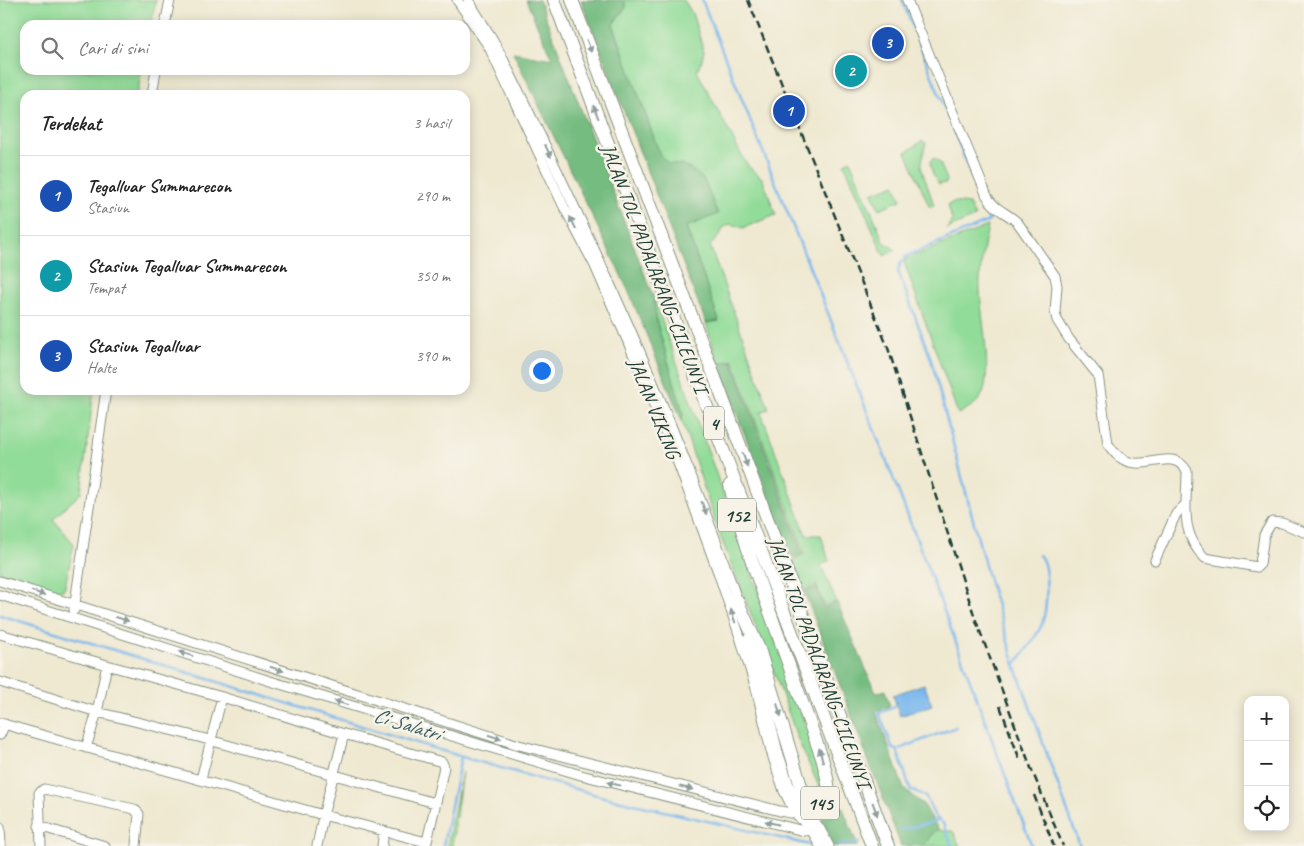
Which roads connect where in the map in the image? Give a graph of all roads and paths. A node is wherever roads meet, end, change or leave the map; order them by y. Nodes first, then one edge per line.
1 (170, 0) edge
2 (457, 0) edge
3 (468, 0) edge
4 (554, 0) edge
5 (572, 0) edge
6 (907, 0) edge
7 (166, 20) edge
8 (155, 75) edge
9 (153, 90) edge
10 (105, 395) edge
11 (735, 432) junction
12 (719, 438) junction
13 (1186, 504) junction
14 (1304, 532) edge
15 (1155, 560) dead end
16 (0, 581) edge
17 (762, 591) joint
18 (0, 595) edge
19 (737, 600) junction
20 (76, 604) junction
21 (73, 618) junction
22 (0, 634) edge
23 (107, 665) junction
24 (0, 682) edge
25 (222, 696) junction
26 (97, 712) junction
27 (2, 723) edge
28 (344, 734) junction
29 (0, 735) edge
30 (212, 741) junction
31 (86, 748) junction
32 (333, 775) junction
33 (201, 779) junction
34 (784, 791) junction
35 (435, 803) junction
36 (770, 808) junction
37 (798, 811) junction
38 (323, 815) junction
39 (39, 826) junction
40 (0, 827) edge
41 (815, 829) junction
42 (384, 831) junction
43 (426, 844) edge
44 (1, 846) edge
45 (40, 846) edge
46 (105, 846) edge
47 (136, 846) edge
48 (317, 846) edge
49 (382, 846) edge
50 (820, 846) edge
51 (829, 846) edge
52 (872, 846) edge
53 (888, 846) edge

1 - 7 street
34 -> 2 street, JALAN VIKING
3 -> 19 street, JALAN VIKING
12 -> 4 highway, JALAN TOL PADALARANG–CILEUNYI / 4
5 -> 11 highway, JALAN TOL PADALARANG–CILEUNYI / 4
6 - 13 street
8 - 9 street
10 - 20 street
11 - 12 highway
11 -> 53 highway, JALAN TOL PADALARANG–CILEUNYI / 4
12 - 17 highway, 152
12 - 52 highway, JALAN TOL PADALARANG–CILEUNYI / 4
13 - 14 street
13 - 15 street
16 -> 20 street
19 -> 17 highway, 145
18 - 21 street
19 - 37 street, JALAN VIKING
20 - 21 street
20 -> 36 street
41 -> 21 street
22 - 23 street
23 - 25 street
23 - 26 street
24 - 26 street
25 - 28 street
25 - 30 street
26 - 30 street
26 - 31 street
27 - 29 street
27 - 31 street
28 - 32 street
28 - 35 street
30 - 32 street
30 - 33 street
31 - 33 street
32 - 35 street
32 - 38 street
33 - 38 street
34 - 36 street
34 - 37 street, JALAN VIKING
35 - 43 street
36 - 37 street
37 - 41 street, JALAN VIKING
38 - 42 street
38 - 48 street
39 - 45 street
39 - 46 street
39 - 47 street
40 - 44 street
41 - 50 street
41 - 51 street
42 - 43 street
42 - 49 street

